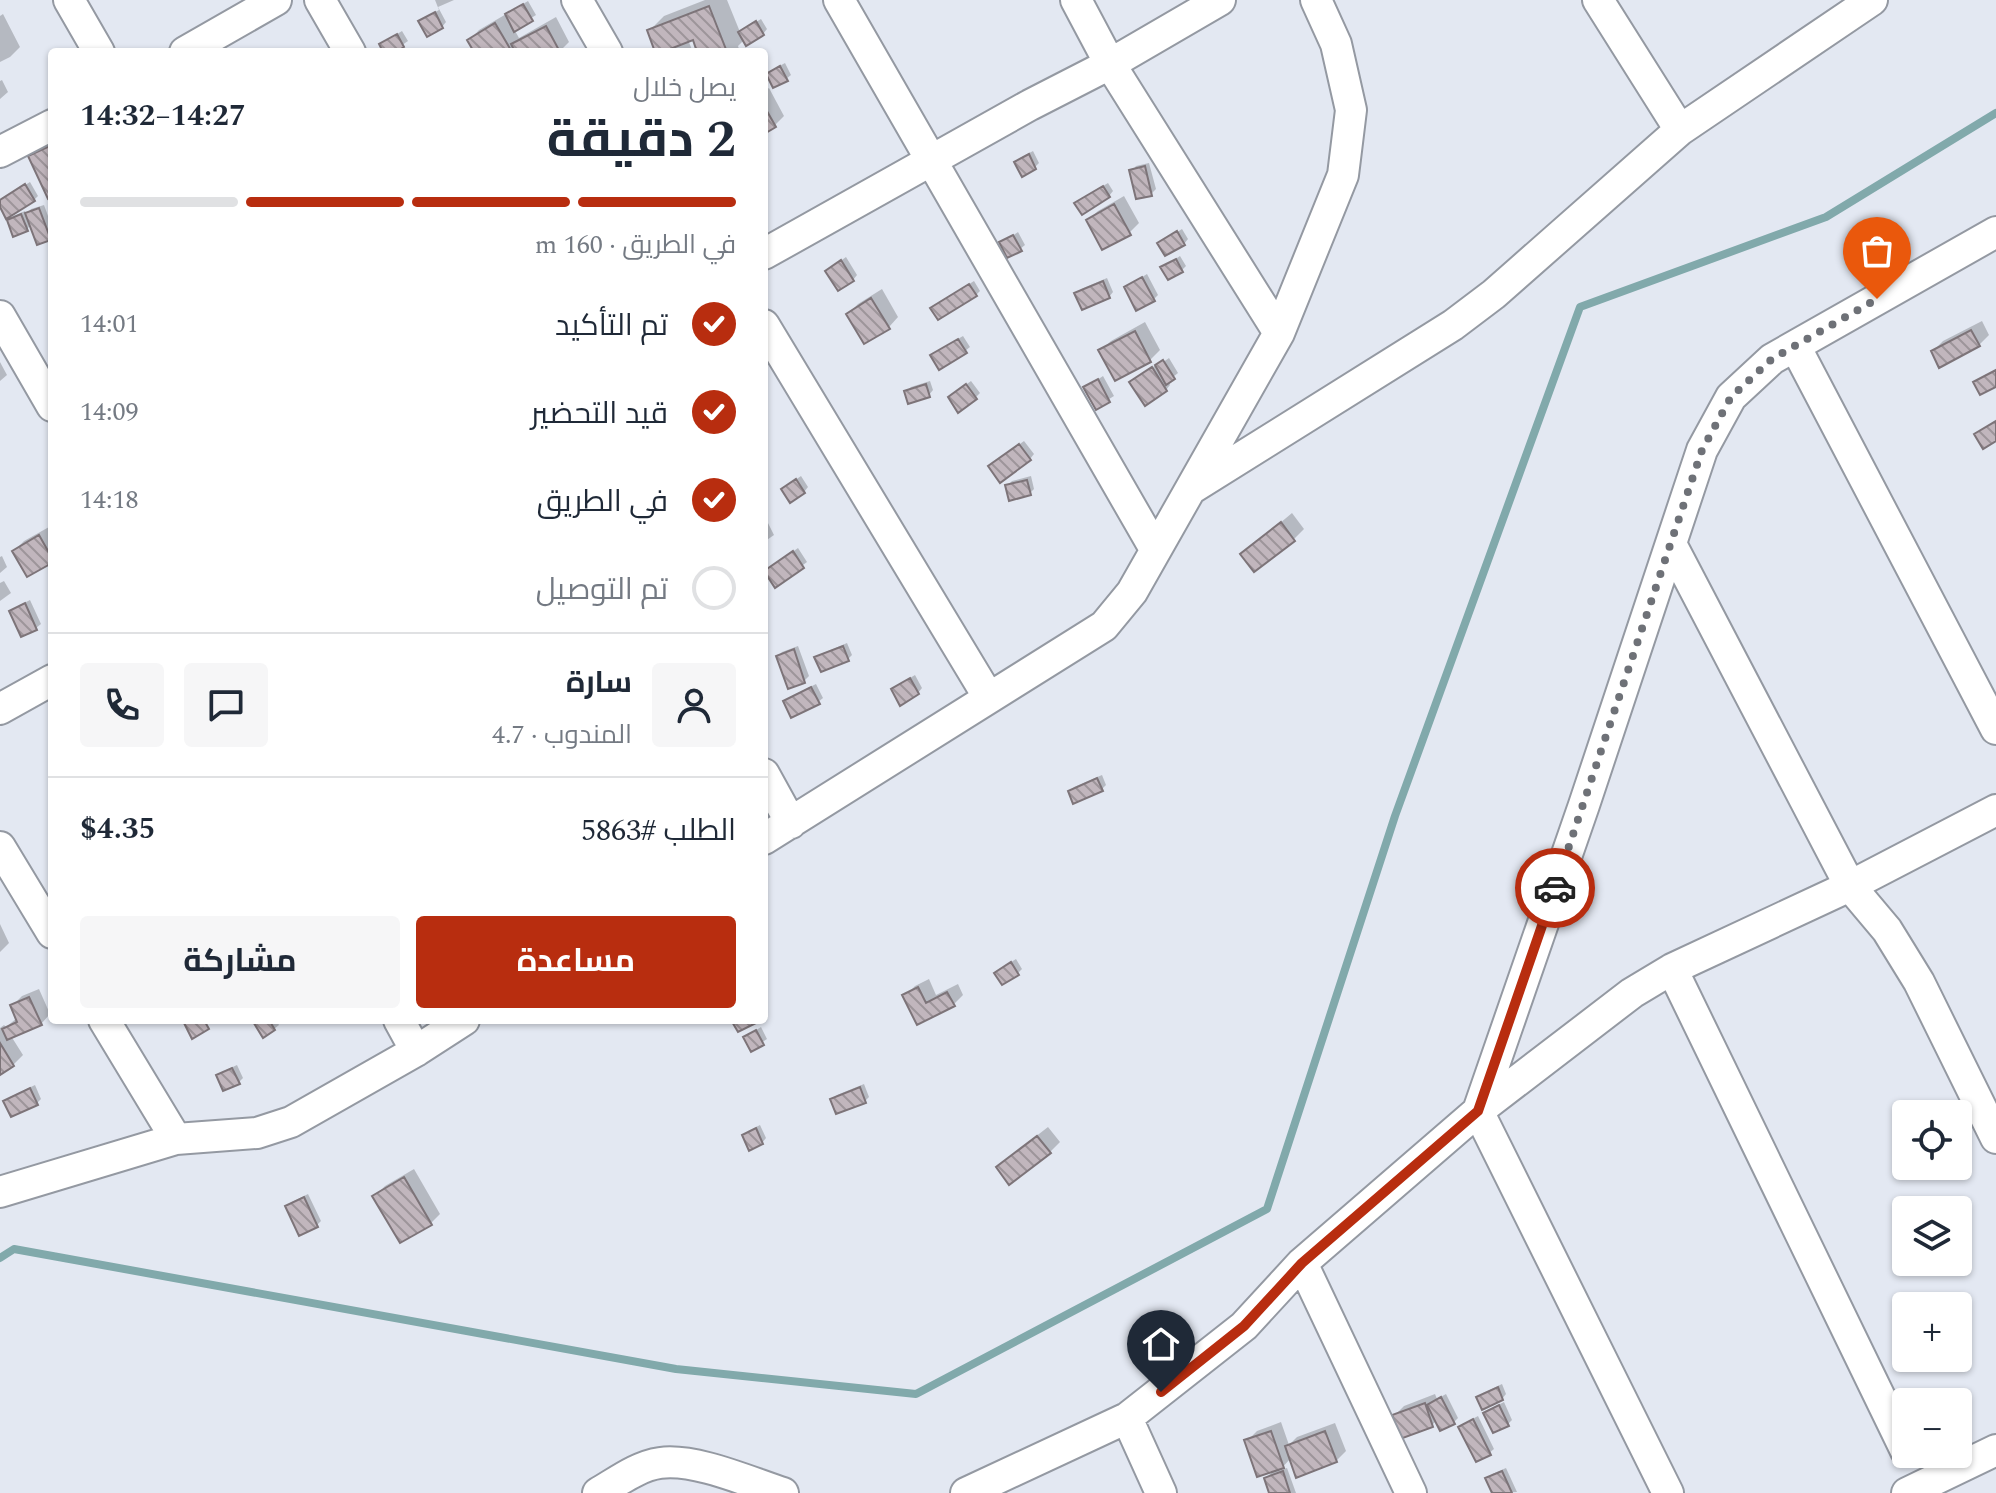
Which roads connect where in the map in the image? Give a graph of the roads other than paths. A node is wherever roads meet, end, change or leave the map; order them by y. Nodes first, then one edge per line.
1 (69, 0) edge
2 (276, 0) edge
3 (320, 0) edge
4 (577, 0) edge
5 (839, 0) edge
6 (1076, 0) edge
7 (1220, 0) edge
8 (1316, 0) edge
9 (1598, 0) edge
10 (1869, 1) edge
11 (97, 48) edge
12 (192, 48) edge
13 (348, 48) edge
14 (605, 48) edge
15 (1110, 64) junction
16 (48, 127) edge
17 (1680, 130) junction
18 (0, 152) edge
19 (932, 161) junction
20 (1993, 242) edge
21 (768, 252) edge
22 (0, 316) edge
23 (768, 332) edge
24 (1279, 333) junction
25 (1795, 346) junction
26 (48, 399) edge
27 (1189, 490) junction
28 (1671, 544) junction
29 (1155, 549) junction
30 (48, 682) edge
31 (989, 698) junction
32 (0, 709) edge
33 (1996, 729) edge
34 (768, 781) edge
35 (1996, 810) edge
36 (791, 823) junction
37 (768, 837) edge
38 (0, 847) edge
39 (1850, 886) junction
40 (48, 926) edge
41 (1672, 969) junction
42 (106, 1024) edge
43 (401, 1024) edge
44 (458, 1024) edge
45 (416, 1051) junction
46 (1478, 1111) junction
47 (1996, 1138) edge
48 (176, 1139) junction
49 (0, 1192) edge
50 (1302, 1263) junction
51 (1127, 1418) junction
52 (1892, 1421) edge
53 (1996, 1450) edge
54 (1912, 1468) edge
55 (633, 1484) edge
56 (1919, 1490) edge
57 (598, 1493) edge
58 (783, 1493) edge
59 (966, 1493) edge
60 (1161, 1493) edge
61 (1411, 1493) edge
62 (1668, 1493) edge

1 - 11 street
2 - 12 street
3 - 13 street
4 - 14 street
5 - 19 street
6 - 15 street
7 - 15 street
8 - 24 street
9 - 17 street
10 - 17 street
15 - 19 street
15 - 24 street
16 - 18 street
17 - 27 street
19 - 21 street
19 - 29 street
20 - 25 street
22 - 26 street
23 - 31 street
24 - 27 street
25 - 28 street
25 - 33 street
27 - 29 street
28 - 39 street
28 - 46 street
29 - 31 street
30 - 32 street
31 - 36 street
34 - 36 street
35 - 39 street
36 - 37 street
38 - 40 street
39 - 41 street
39 - 47 street
41 - 46 street
41 - 52 street
42 - 48 street
43 - 45 street
44 - 45 street
45 - 48 street
46 - 50 street
46 - 62 street
48 - 49 street
50 - 51 street
50 - 61 street
51 - 59 street
51 - 60 street
53 - 56 street
54 - 56 street
55 - 57 street
55 - 58 street

